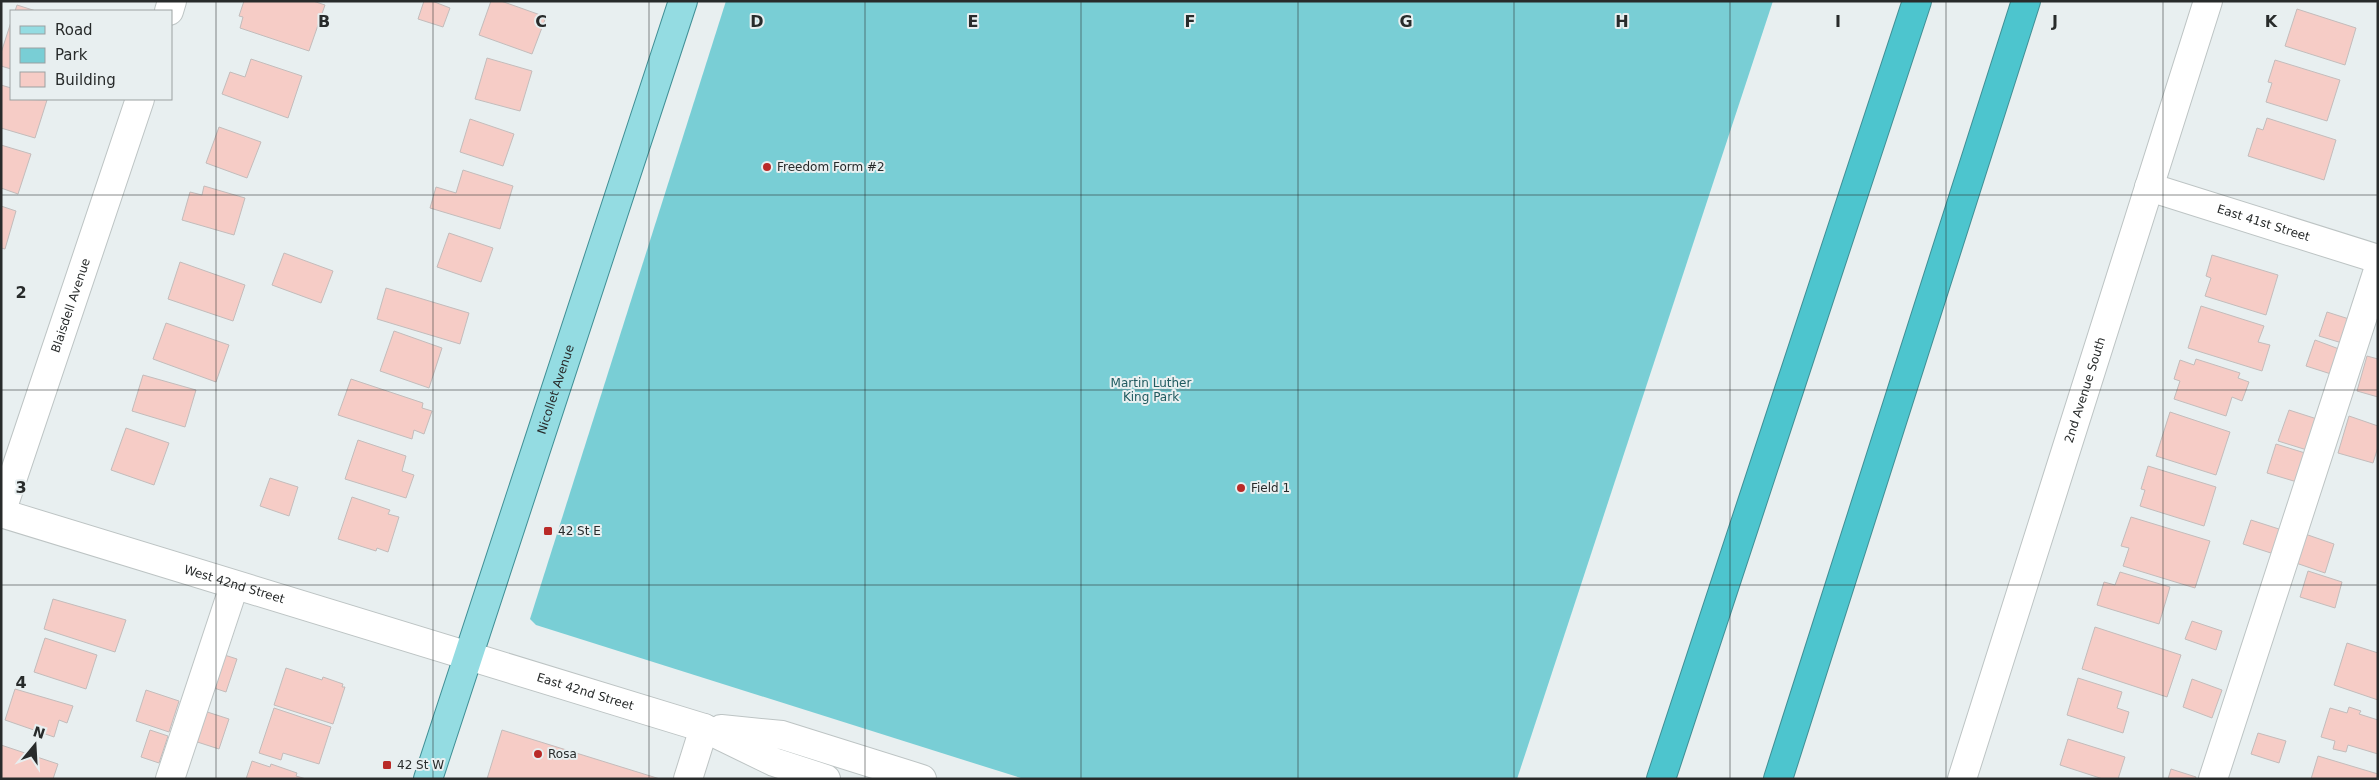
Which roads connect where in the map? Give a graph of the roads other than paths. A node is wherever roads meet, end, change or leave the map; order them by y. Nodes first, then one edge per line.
1 (683, 1) edge
2 (1917, 1) edge
3 (2026, 1) edge
4 (2208, 1) edge
5 (140, 100) edge
6 (2148, 187) junction
7 (2378, 259) edge
8 (2378, 270) edge
9 (1, 513) edge
10 (234, 586) junction
11 (468, 655) junction
12 (704, 728) junction
13 (170, 779) edge
14 (428, 779) edge
15 (688, 779) edge
16 (826, 779) edge
17 (922, 779) edge
18 (1661, 779) edge
19 (1778, 779) edge
20 (1962, 779) edge
21 (2213, 779) edge

1 - 11 main road, Nicollet Avenue
2 - 18 highway
3 - 19 highway
4 - 6 street, 2nd Avenue South
5 - 9 street, Blaisdell Avenue
6 - 7 street, East 41st Street
6 - 20 street, 2nd Avenue South
8 - 21 street
9 - 10 street, West 42nd Street
10 - 11 street, West 42nd Street
10 - 13 street
11 - 12 street, East 42nd Street
11 - 14 main road, Nicollet Avenue
12 - 15 street
12 - 16 street, East 42nd Street
12 - 17 street, East 42nd Street

